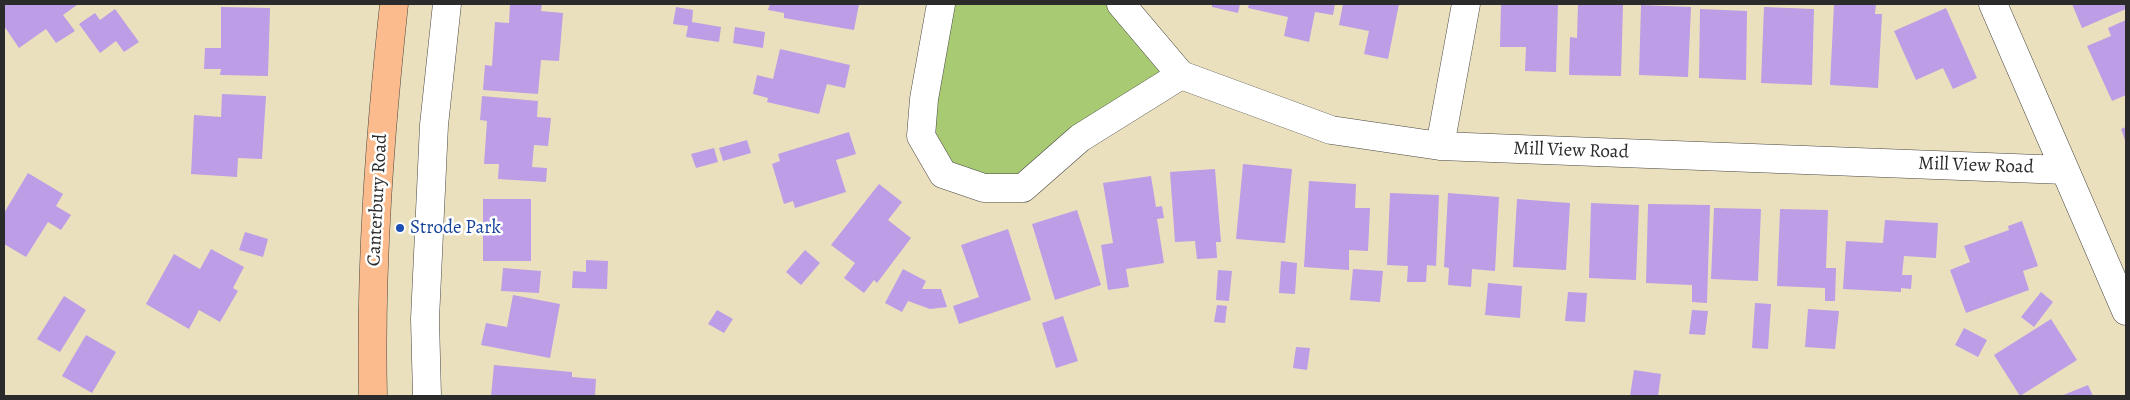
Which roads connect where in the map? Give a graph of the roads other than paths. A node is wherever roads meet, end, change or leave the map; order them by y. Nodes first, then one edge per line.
1 (394, 4) edge
2 (447, 4) edge
3 (941, 4) edge
4 (1120, 4) edge
5 (1466, 4) edge
6 (1994, 4) edge
7 (1181, 75) junction
8 (1440, 146) junction
9 (2065, 170) junction
10 (2126, 311) edge
11 (373, 396) edge
12 (427, 396) edge

1 - 11 main road, Canterbury Road
2 - 12 street
3 - 7 street
4 - 7 street, Mill View Road
5 - 8 street
6 - 9 street, Mill View Road
7 - 8 street, Mill View Road
8 - 9 street, Mill View Road
9 - 10 street, Mill View Road

